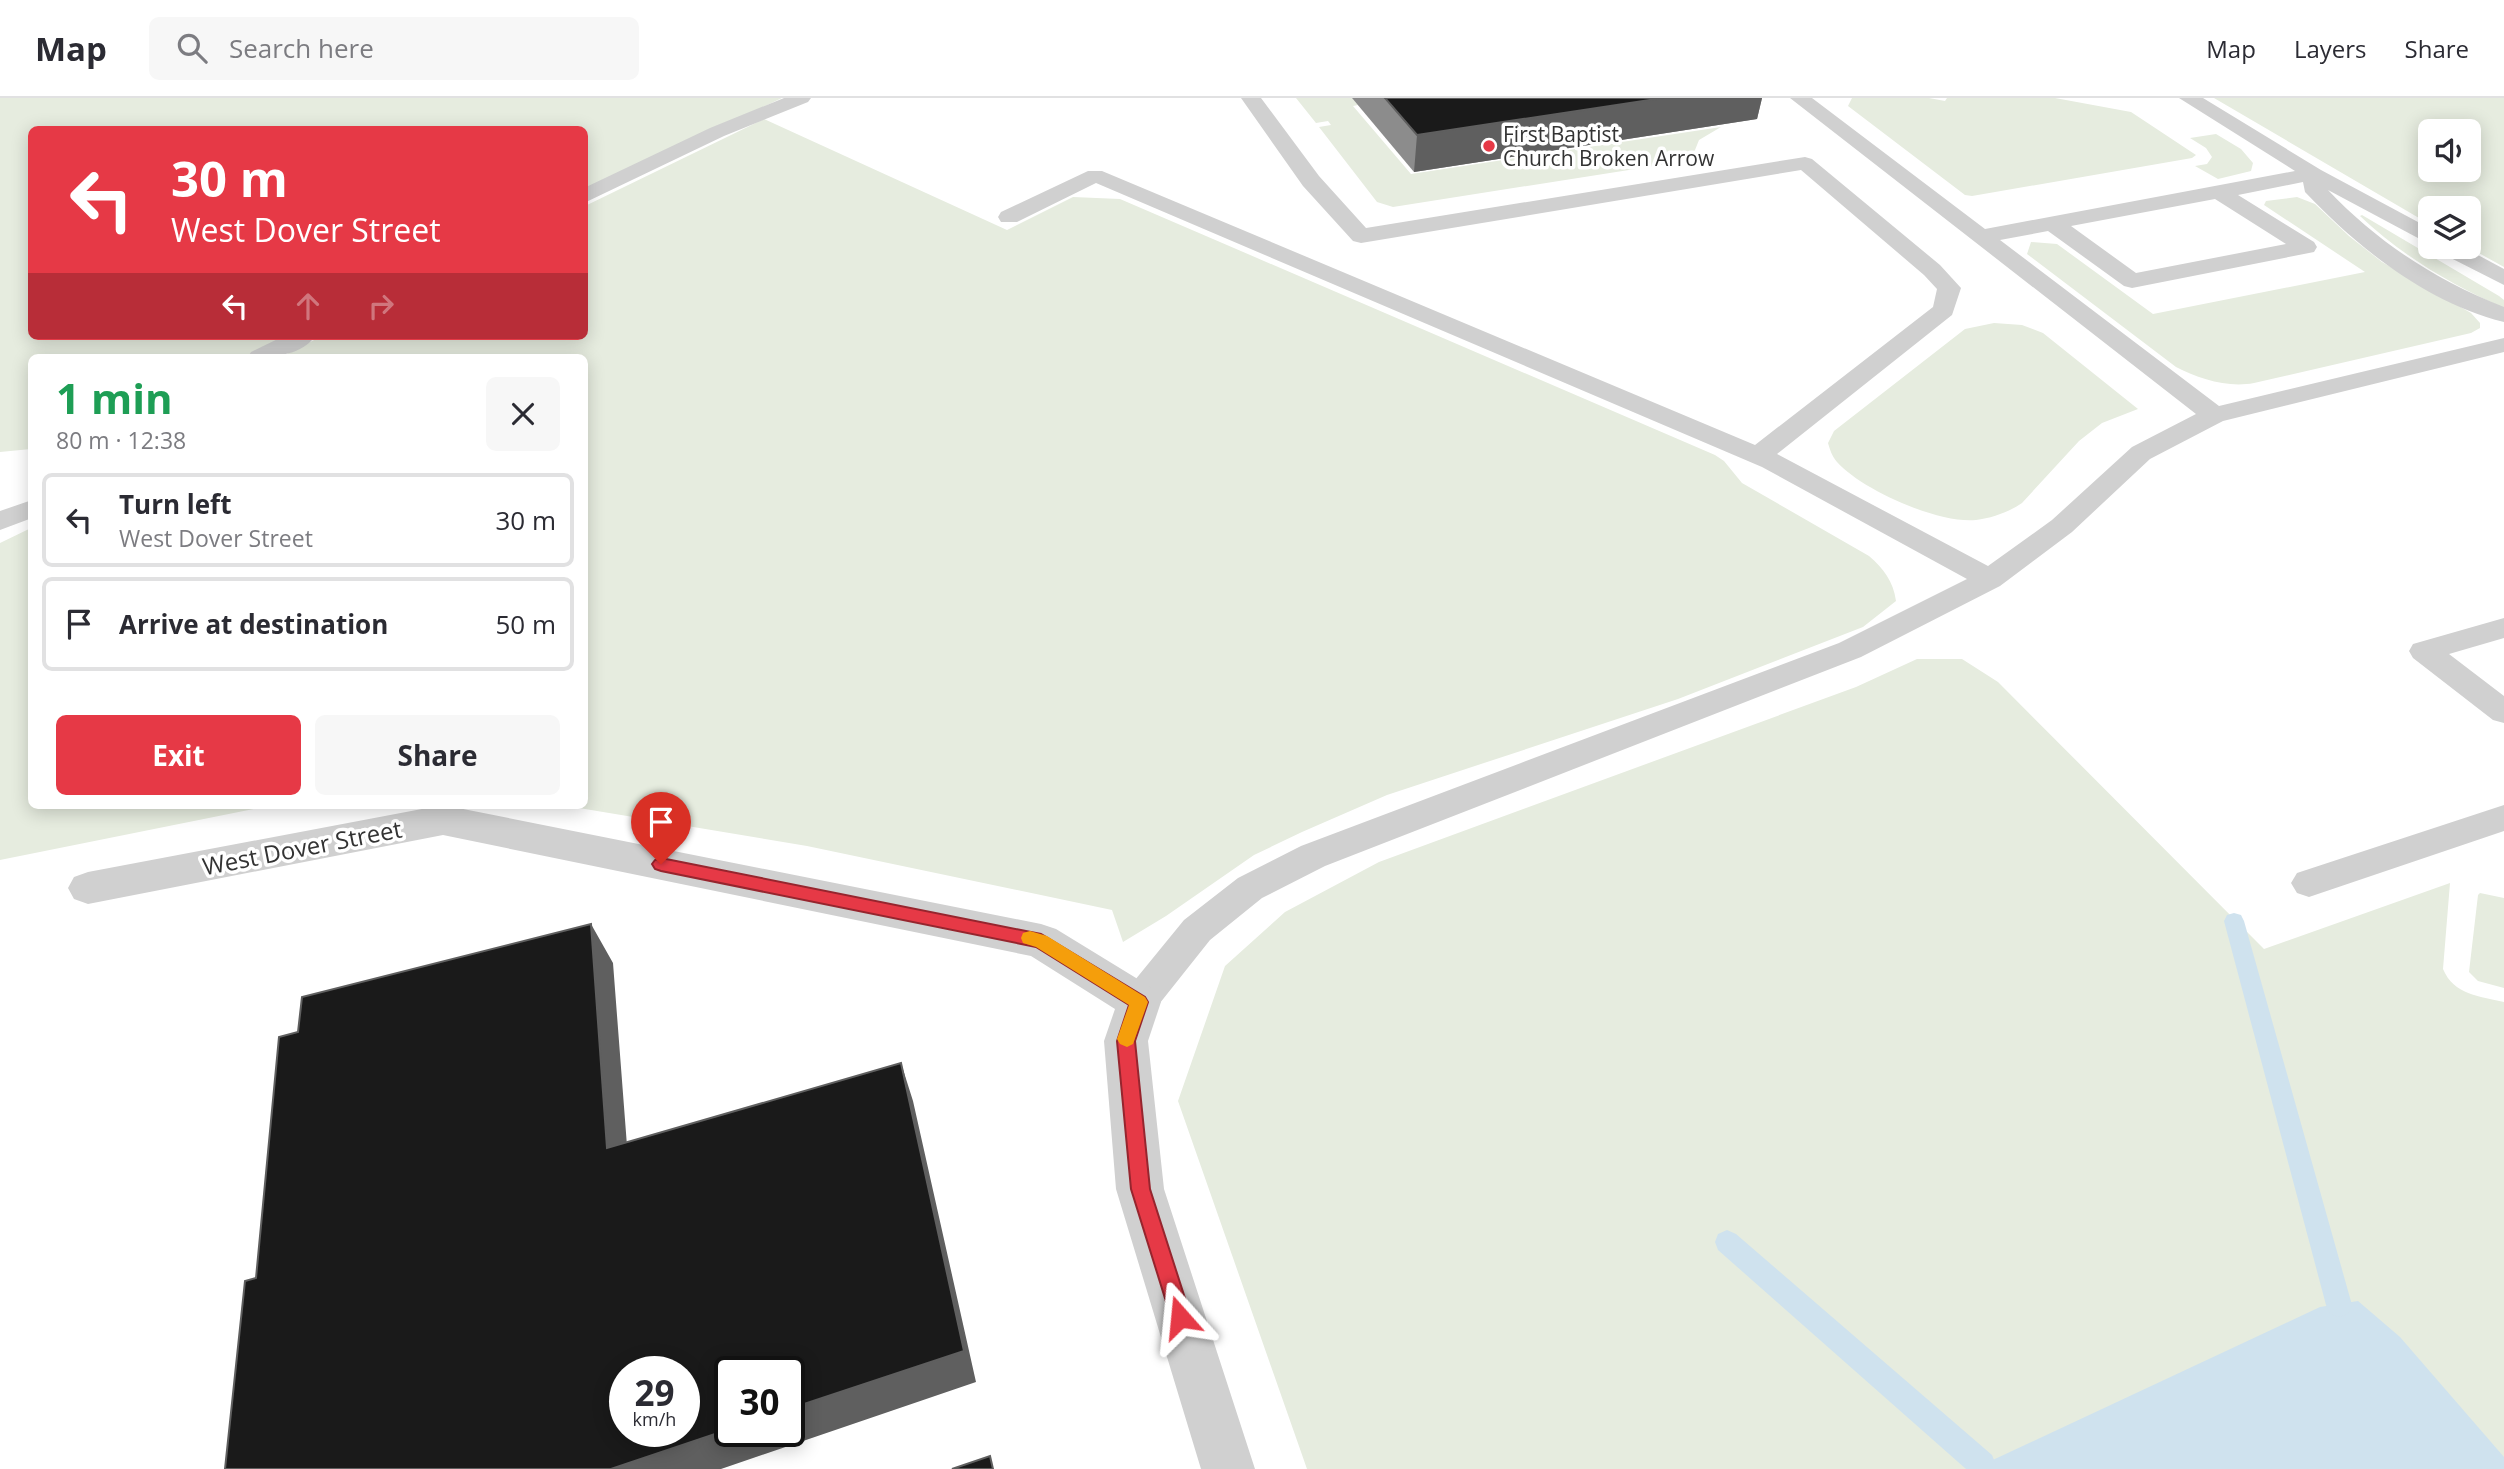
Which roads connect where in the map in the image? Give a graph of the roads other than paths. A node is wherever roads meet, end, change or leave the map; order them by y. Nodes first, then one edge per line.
1 (801, 98) edge
2 (1251, 98) edge
3 (1800, 98) edge
4 (2189, 98) edge
5 (2314, 174) junction
6 (2220, 192) junction
7 (588, 195) edge
8 (1009, 217) dead end
9 (2053, 224) junction
10 (2418, 231) edge
11 (1361, 236) junction
12 (1980, 237) junction
13 (2469, 259) edge
14 (1316, 269) junction
15 (2504, 278) edge
16 (2504, 315) edge
17 (295, 340) edge
18 (2504, 345) edge
19 (266, 354) edge
20 (2214, 415) junction
21 (1757, 456) junction
22 (28, 510) edge
23 (0, 521) edge
24 (1990, 579) junction
25 (2498, 637) edge
26 (2504, 712) edge
27 (2504, 818) edge
28 (2309, 883) dead end
29 (88, 888) dead end
30 (1139, 1002) junction
31 (1228, 1469) edge

1 - 7 lane
2 - 11 lane
3 - 12 lane
4 - 5 lane
5 - 6 lane
5 - 10 lane
5 - 16 lane
6 - 9 lane
6 - 9 lane
8 - 14 lane
9 - 12 lane
11 - 14 lane
11 - 21 lane
12 - 20 lane
13 - 15 lane
14 - 21 lane
17 - 19 lane
18 - 20 lane
20 - 24 lane
21 - 24 lane
22 - 23 lane
24 - 30 lane
25 - 26 lane
27 - 28 lane
29 - 30 street, West Dover Street
30 - 31 street

